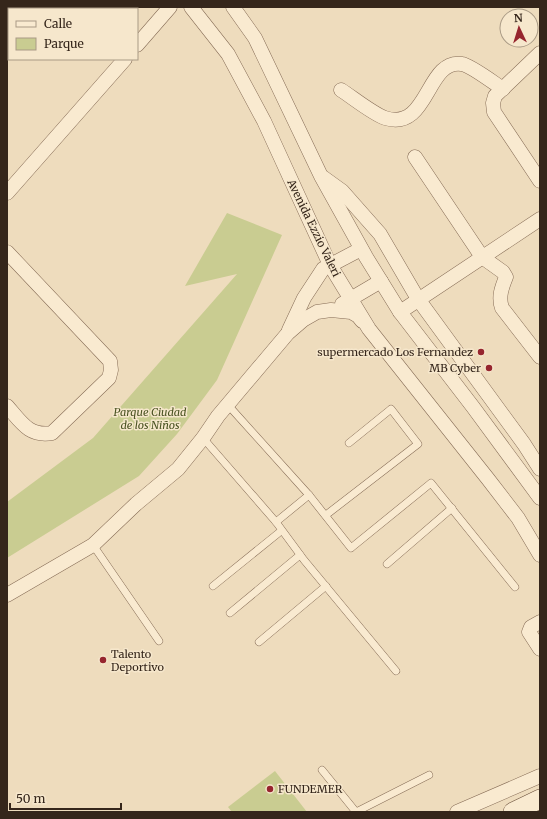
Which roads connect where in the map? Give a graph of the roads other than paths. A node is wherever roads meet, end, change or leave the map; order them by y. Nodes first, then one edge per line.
1 (170, 7) edge
2 (191, 7) edge
3 (233, 7) edge
4 (138, 44) edge
5 (540, 53) edge
6 (124, 60) edge
7 (503, 89) junction
8 (341, 90) dead end
9 (415, 157) dead end
10 (321, 176) junction
11 (540, 181) edge
12 (7, 193) edge
13 (540, 219) edge
14 (361, 249) junction
15 (7, 252) edge
16 (482, 257) junction
17 (330, 265) junction
18 (381, 281) junction
19 (351, 299) junction
20 (418, 299) junction
21 (331, 310) junction
22 (400, 312) junction
23 (369, 329) junction
24 (288, 333) junction
25 (540, 357) edge
26 (228, 405) junction
27 (7, 406) edge
28 (203, 438) junction
29 (349, 443) dead end
30 (524, 444) junction
31 (511, 457) junction
32 (540, 469) edge
33 (309, 495) junction
34 (540, 498) edge
35 (452, 508) junction
36 (326, 514) junction
37 (276, 522) junction
38 (281, 531) junction
39 (93, 545) junction
40 (300, 555) junction
41 (540, 555) edge
42 (387, 564) dead end
43 (213, 586) dead end
44 (326, 586) junction
45 (515, 586) dead end
46 (7, 595) edge
47 (230, 613) dead end
48 (540, 622) edge
49 (159, 641) dead end
50 (259, 642) dead end
51 (540, 649) edge
52 (396, 671) dead end
53 (322, 770) dead end
54 (429, 775) dead end
55 (540, 776) edge
56 (540, 799) edge
57 (356, 812) edge
58 (457, 812) edge
59 (513, 812) edge

1 - 4 street
2 - 17 street, Avenida Ezzio Valeri
3 - 10 street
5 - 7 street
6 - 12 street
7 - 8 street
7 - 11 street
9 - 16 street
10 - 14 street
10 - 20 street
13 - 16 street
14 - 17 street
14 - 18 street
15 - 27 street
16 - 20 street
16 - 25 street
17 - 19 street, Avenida Ezzio Valeri
17 - 24 street
18 - 19 street
18 - 22 street
19 - 21 street
19 - 23 street, Avenida Ezzio Valeri
20 - 22 street
20 - 30 street
21 - 23 street
21 - 24 street
22 - 31 street
23 - 41 street, Avenida Ezzio Valeri
24 - 26 street
26 - 28 street
26 - 33 lane
28 - 37 lane
28 - 39 street
29 - 36 lane
30 - 31 street
30 - 32 street
31 - 34 street
33 - 36 lane
33 - 37 lane
35 - 36 lane
35 - 42 lane
35 - 45 lane
37 - 38 lane
38 - 40 lane
38 - 43 lane
39 - 46 street
39 - 49 lane
40 - 44 lane
40 - 47 lane
44 - 50 lane
44 - 52 lane
48 - 51 street
53 - 57 lane
54 - 57 lane
55 - 58 street
56 - 59 street

